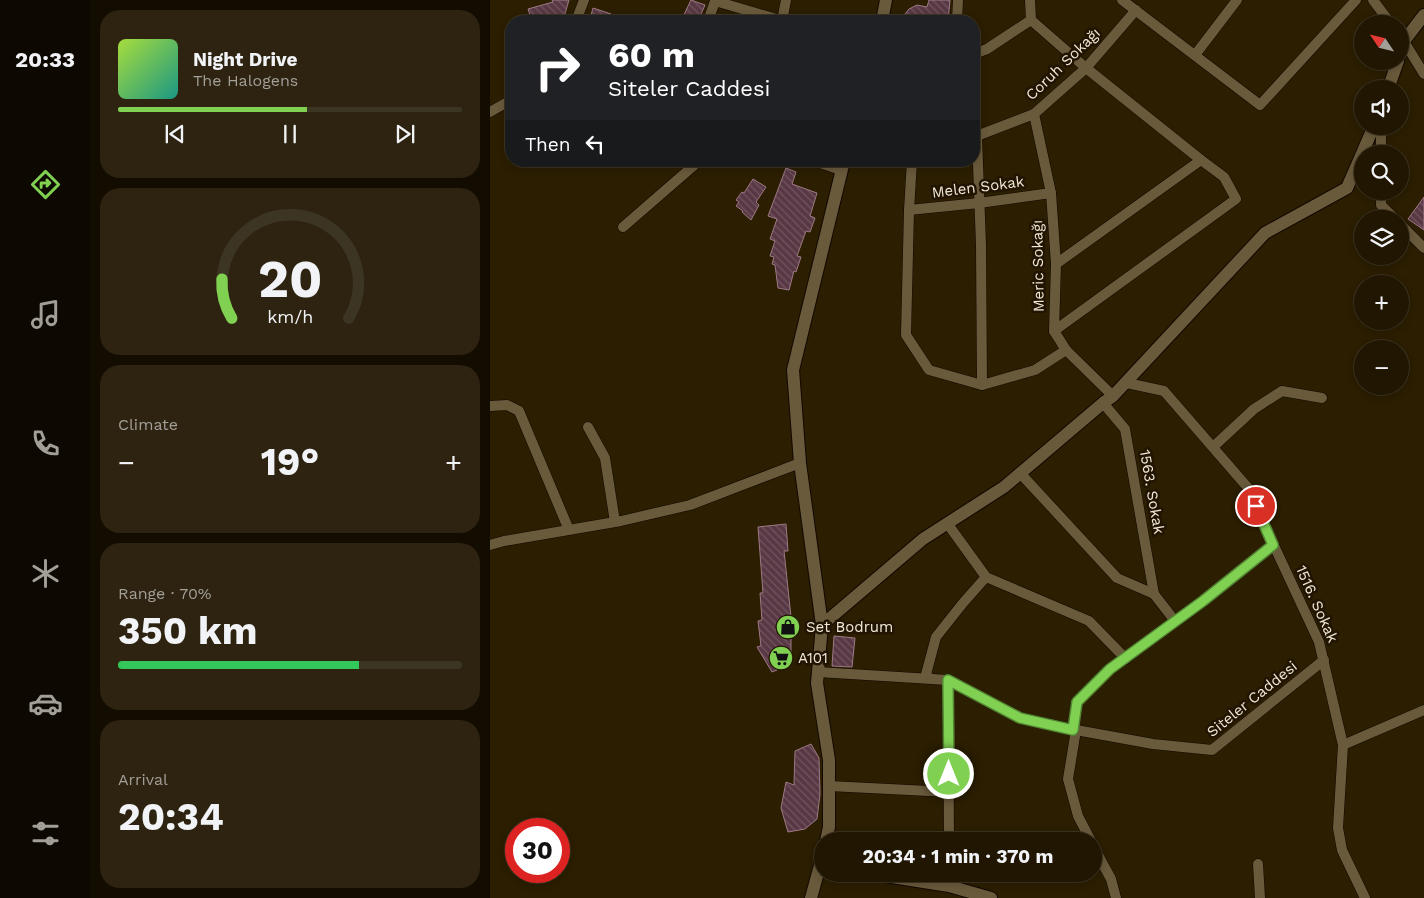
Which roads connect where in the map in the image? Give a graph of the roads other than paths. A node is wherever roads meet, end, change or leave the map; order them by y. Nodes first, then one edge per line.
1 (584, 0) edge
2 (786, 0) edge
3 (886, 0) edge
4 (958, 0) edge
5 (1030, 0) edge
6 (1122, 0) edge
7 (1237, 0) edge
8 (1356, 0) edge
9 (1373, 0) edge
10 (1136, 10) junction
11 (578, 15) edge
12 (710, 15) edge
13 (762, 15) edge
14 (783, 15) edge
15 (883, 15) edge
16 (957, 15) edge
17 (1384, 15) edge
18 (1424, 15) edge
19 (1031, 20) junction
20 (1409, 31) edge
21 (1409, 49) edge
22 (980, 52) edge
23 (1195, 55) junction
24 (1086, 68) junction
25 (1424, 74) edge
26 (505, 103) edge
27 (490, 112) edge
28 (1034, 114) junction
29 (980, 135) edge
30 (1370, 135) edge
31 (1201, 160) junction
32 (692, 167) edge
33 (842, 167) edge
34 (912, 167) edge
35 (977, 167) edge
36 (1051, 193) junction
37 (979, 203) junction
38 (909, 210) junction
39 (623, 227) dead end
40 (1409, 233) edge
41 (1424, 248) edge
42 (1056, 264) junction
43 (1054, 331) junction
44 (1066, 350) junction
45 (1277, 380) dead end
46 (1127, 383) junction
47 (982, 385) junction
48 (1282, 391) junction
49 (1322, 398) dead end
50 (1108, 400) junction
51 (490, 406) edge
52 (588, 427) dead end
53 (1213, 447) junction
54 (800, 463) junction
55 (1020, 473) junction
56 (615, 522) junction
57 (947, 523) junction
58 (569, 530) junction
59 (490, 545) edge
60 (1273, 545) junction
61 (986, 577) junction
62 (1154, 594) junction
63 (1175, 621) junction
64 (822, 625) junction
65 (1126, 658) junction
66 (1324, 660) junction
67 (818, 672) junction
68 (948, 680) junction
69 (1424, 710) edge
70 (1074, 730) junction
71 (1343, 745) junction
72 (829, 786) junction
73 (949, 792) junction
74 (828, 832) edge
75 (949, 832) edge
76 (1087, 832) edge
77 (1102, 861) edge
78 (1258, 864) dead end
79 (816, 882) edge
80 (954, 882) edge
81 (811, 898) edge
82 (991, 898) edge
83 (1116, 898) edge
84 (1260, 898) edge
85 (1365, 898) edge

1 - 11 street
2 - 14 street
3 - 15 street
4 - 16 street
5 - 19 street
6 - 10 street
7 - 23 street
8 - 23 street
9 - 17 street
10 - 23 street
10 - 24 street, Coruh Sokağı
12 - 13 street
18 - 20 street
19 - 22 street
19 - 24 street
21 - 25 street
24 - 28 street, Coruh Sokağı
24 - 31 street
26 - 27 street
28 - 29 street, Coruh Sokağı
28 - 36 street, Meric Sokağı
30 - 46 street
31 - 42 street
31 - 43 street
32 - 39 street
33 - 54 street
34 - 38 street
35 - 37 street
36 - 37 street, Melen Sokak
36 - 42 street, Meric Sokağı
37 - 38 street, Melen Sokak
37 - 47 street
38 - 47 street
40 - 41 street
42 - 43 street, Meric Sokağı
43 - 44 street, Meric Sokağı
44 - 47 street
44 - 50 street, Meric Sokağı
45 - 48 street
46 - 50 street
46 - 53 street, 1516. Sokak
48 - 49 street
48 - 53 street
50 - 55 street
50 - 62 street, 1563. Sokak
51 - 58 street
52 - 56 street
53 - 60 street, 1516. Sokak
54 - 56 street
54 - 64 street
55 - 57 street
55 - 62 street
56 - 58 street
57 - 61 street
57 - 64 street
58 - 59 street
60 - 63 street
60 - 66 street, 1516. Sokak
61 - 65 street
61 - 68 street
62 - 63 street
63 - 65 street
64 - 67 street
65 - 70 street
66 - 70 street, Siteler Caddesi
66 - 71 street, 1516. Sokak
67 - 68 street, Siteler Caddesi
67 - 72 street
68 - 70 street, Siteler Caddesi
68 - 73 street
69 - 71 street
70 - 76 street
71 - 85 street, 1516. Sokak
72 - 73 street
72 - 74 street
73 - 75 street
77 - 83 street
78 - 84 street
79 - 81 street
80 - 82 street

